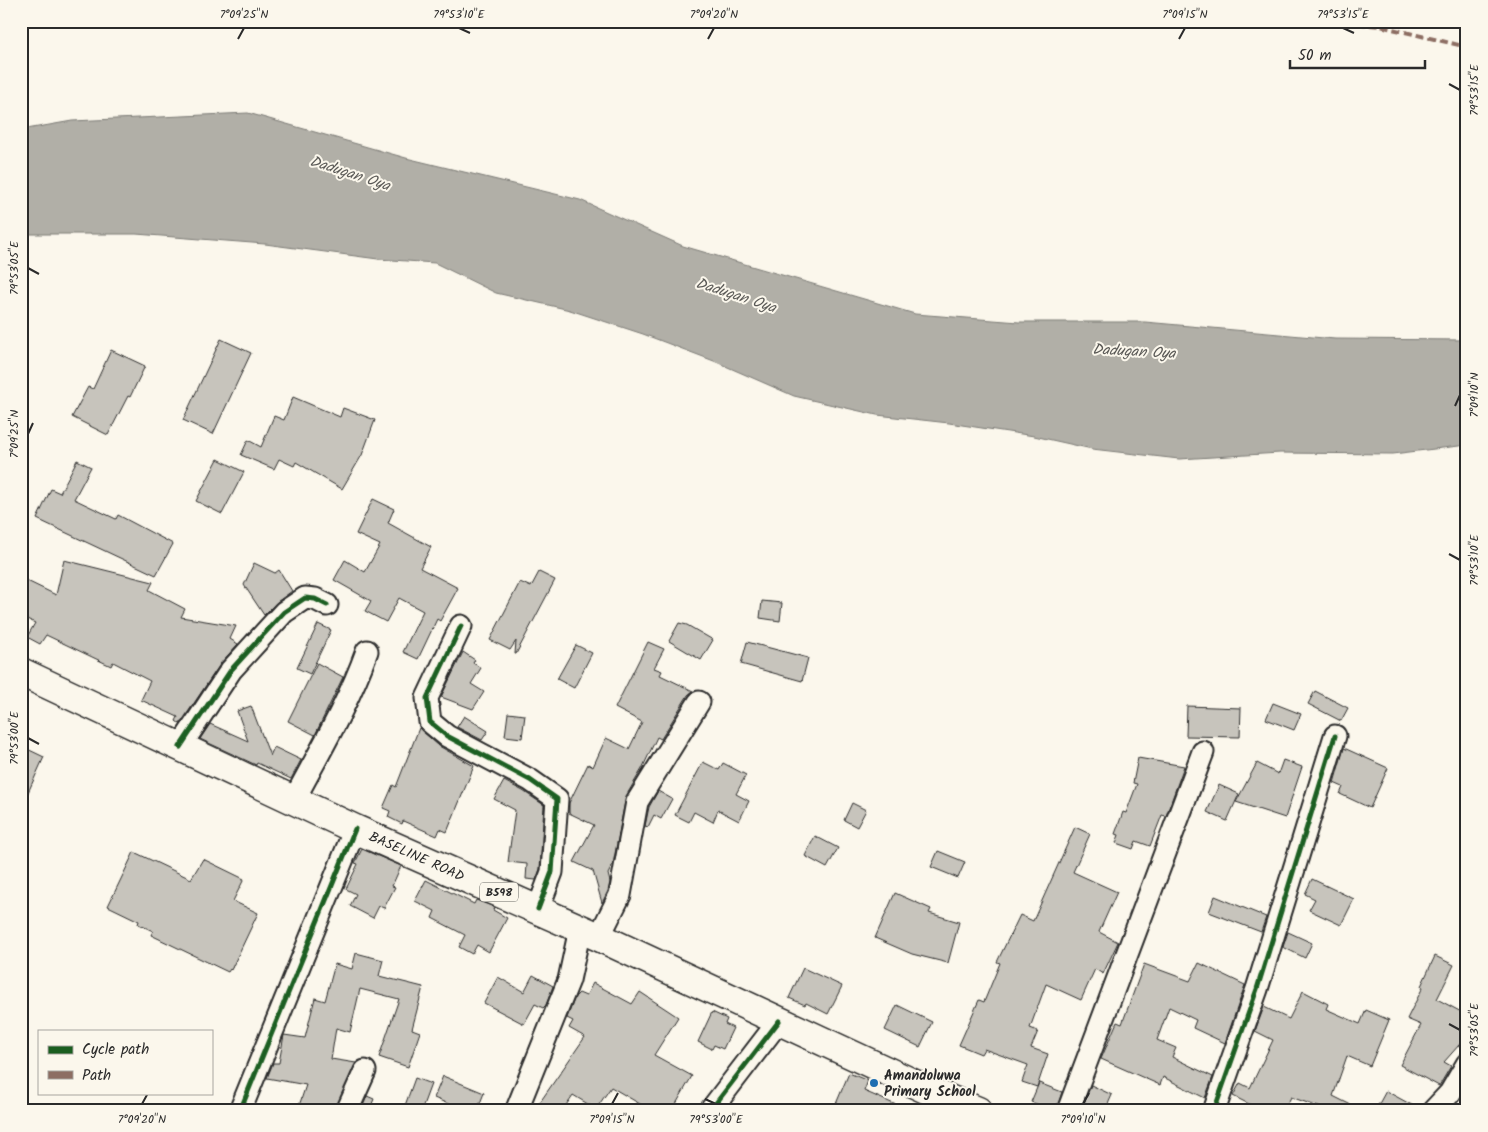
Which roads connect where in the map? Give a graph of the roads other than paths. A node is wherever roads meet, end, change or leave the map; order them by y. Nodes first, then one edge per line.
1 (327, 605) dead end
2 (461, 626) dead end
3 (367, 651) dead end
4 (21, 672) edge
5 (699, 702) dead end
6 (1335, 736) dead end
7 (180, 747) junction
8 (1203, 752) dead end
9 (294, 800) junction
10 (355, 829) junction
11 (538, 909) junction
12 (589, 933) junction
13 (779, 1021) junction
14 (1467, 1064) edge
15 (365, 1071) dead end
16 (240, 1111) edge
17 (347, 1111) edge
18 (518, 1111) edge
19 (710, 1111) edge
20 (978, 1111) edge
21 (1068, 1111) edge
22 (1214, 1111) edge
23 (1433, 1111) edge

1 - 7 street
2 - 11 street
3 - 9 street
4 - 7 main road, BASELINE ROAD / B598
5 - 12 street
6 - 22 street
7 - 9 main road, BASELINE ROAD / B598
8 - 21 street
9 - 10 main road, BASELINE ROAD / B598
10 - 11 main road, BASELINE ROAD / B598
10 - 16 street
11 - 12 main road, BASELINE ROAD / B598
12 - 13 main road, BASELINE ROAD / B598
12 - 18 street
13 - 19 street
13 - 20 main road, BASELINE ROAD / B598
14 - 23 street
15 - 17 street

